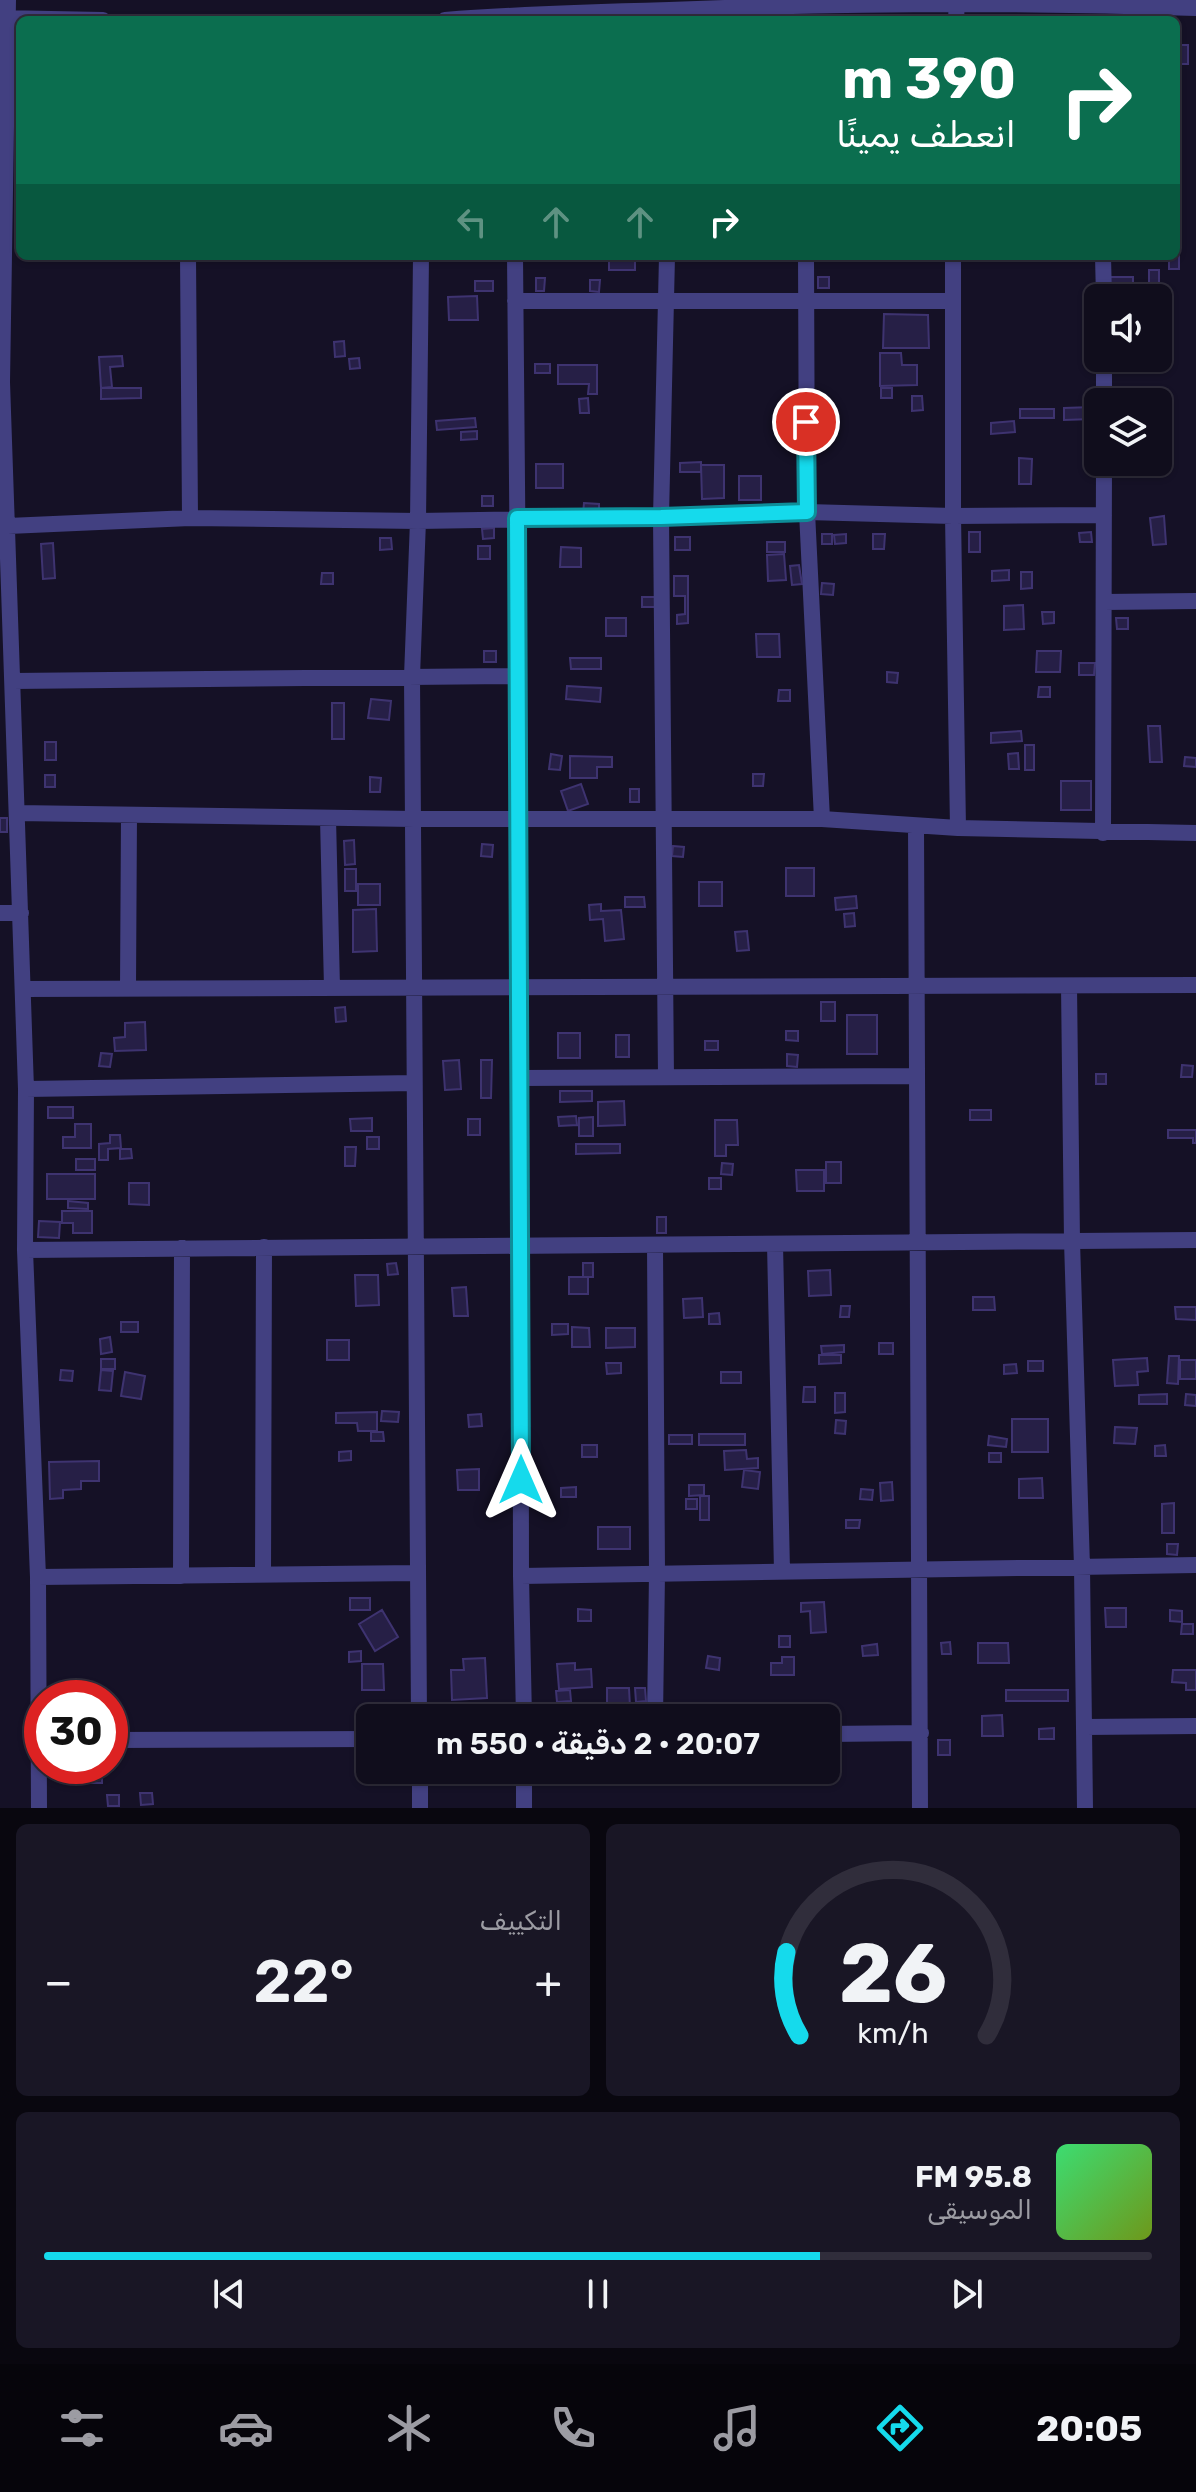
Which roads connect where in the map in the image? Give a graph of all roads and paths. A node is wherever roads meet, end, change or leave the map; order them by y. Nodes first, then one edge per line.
1 (815, 8) edge
2 (957, 8) edge
3 (1102, 8) edge
4 (1196, 8) edge
5 (666, 10) edge
6 (512, 11) edge
7 (5, 12) edge
8 (54, 16) edge
9 (475, 16) edge
10 (13, 185) edge
11 (188, 260) edge
12 (421, 260) edge
13 (515, 260) edge
14 (667, 260) edge
15 (806, 260) edge
16 (953, 260) edge
17 (1103, 260) edge
18 (1104, 284) edge
19 (667, 300) junction
20 (515, 301) junction
21 (804, 301) junction
22 (952, 301) junction
23 (1, 382) edge
24 (1104, 476) edge
25 (807, 512) junction
26 (1104, 515) junction
27 (953, 516) junction
28 (661, 517) junction
29 (190, 518) junction
30 (517, 518) junction
31 (418, 521) junction
32 (8, 526) junction
33 (1196, 601) edge
34 (1104, 602) junction
35 (412, 676) junction
36 (519, 676) junction
37 (13, 681) junction
38 (17, 813) junction
39 (129, 815) junction
40 (328, 818) junction
41 (413, 819) junction
42 (520, 819) junction
43 (822, 819) junction
44 (663, 820) junction
45 (916, 826) junction
46 (958, 828) junction
47 (1103, 833) junction
48 (1196, 833) edge
49 (0, 913) edge
50 (21, 913) junction
51 (1196, 985) edge
52 (1069, 986) junction
53 (128, 987) junction
54 (917, 987) junction
55 (332, 988) junction
56 (415, 988) junction
57 (519, 988) junction
58 (665, 988) junction
59 (23, 989) junction
60 (916, 1076) junction
61 (666, 1077) junction
62 (520, 1078) junction
63 (414, 1083) junction
64 (26, 1089) junction
65 (1196, 1240) edge
66 (918, 1241) junction
67 (1072, 1241) junction
68 (775, 1244) junction
69 (520, 1245) junction
70 (655, 1245) junction
71 (416, 1246) junction
72 (264, 1247) junction
73 (182, 1248) junction
74 (25, 1250) junction
75 (1196, 1565) edge
76 (1082, 1567) junction
77 (919, 1568) junction
78 (782, 1571) junction
79 (418, 1573) junction
80 (657, 1573) junction
81 (263, 1574) junction
82 (181, 1576) junction
83 (521, 1576) junction
84 (38, 1577) junction
85 (39, 1680) edge
86 (419, 1704) edge
87 (524, 1704) edge
88 (655, 1704) edge
89 (1196, 1726) edge
90 (1085, 1727) junction
91 (921, 1733) junction
92 (840, 1734) edge
93 (356, 1739) edge
94 (128, 1740) edge
95 (39, 1784) edge
96 (420, 1784) edge
97 (524, 1784) edge
98 (39, 1808) edge
99 (420, 1808) edge
100 (524, 1808) edge
101 (920, 1808) edge
102 (1085, 1808) edge

1 - 2 street
1 - 5 street
2 - 3 street
3 - 4 street
5 - 6 street
6 - 9 street
7 - 8 street
7 - 10 street
10 - 23 street
11 - 29 street
12 - 31 street
13 - 20 street
14 - 19 street
15 - 21 street
16 - 22 street
17 - 18 street
19 - 20 street
19 - 21 street
19 - 28 street
20 - 30 street
21 - 22 street
21 - 25 street
22 - 27 street
23 - 32 street
24 - 26 street
25 - 27 street
25 - 28 street
25 - 43 street
26 - 27 street
26 - 34 street
27 - 46 street
28 - 30 street
28 - 44 street
29 - 31 street
29 - 32 street
30 - 31 street
30 - 36 street
31 - 35 street
32 - 37 street
33 - 34 street
34 - 47 street
35 - 36 street
35 - 37 street
35 - 41 street
36 - 42 street
37 - 38 street
38 - 39 street
38 - 50 street
39 - 40 street
39 - 53 street
40 - 41 street
40 - 55 street
41 - 42 street
41 - 56 street
42 - 44 street
42 - 57 street
43 - 44 street
43 - 45 street
44 - 58 street
45 - 46 street
45 - 54 street
46 - 47 street
47 - 48 street
49 - 50 street
50 - 59 street
51 - 52 street
52 - 54 street
52 - 67 street
53 - 55 street
53 - 59 street
54 - 58 street
54 - 60 street
55 - 56 street
56 - 57 street
56 - 63 street
57 - 58 street
57 - 62 street
58 - 61 street
59 - 64 street
60 - 61 street
60 - 66 street
61 - 62 street
62 - 69 street
63 - 64 street
63 - 71 street
64 - 74 street
65 - 67 street
66 - 67 street
66 - 68 street
66 - 77 street
67 - 76 street
68 - 70 street
68 - 78 street
69 - 70 street
69 - 71 street
69 - 83 street
70 - 80 street
71 - 72 street
71 - 79 street
72 - 73 street
72 - 81 street
73 - 74 street
73 - 82 street
74 - 84 street
75 - 76 street
76 - 77 street
76 - 90 street
77 - 78 street
77 - 91 street
78 - 80 street
79 - 81 street
79 - 86 street
80 - 83 street
80 - 88 street
81 - 82 street
82 - 84 street
83 - 87 street
84 - 85 street
89 - 90 street
90 - 102 street
91 - 92 street
91 - 101 street
93 - 94 street
95 - 98 street
96 - 99 street
97 - 100 street

